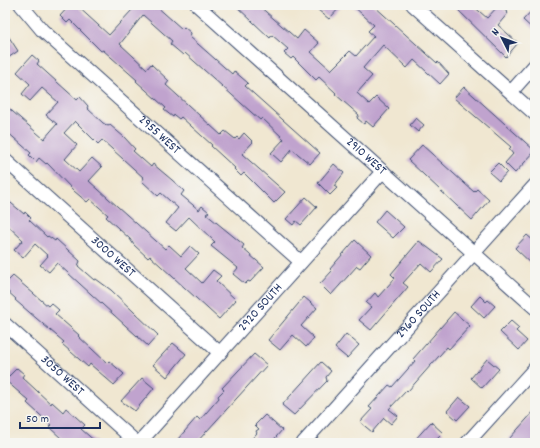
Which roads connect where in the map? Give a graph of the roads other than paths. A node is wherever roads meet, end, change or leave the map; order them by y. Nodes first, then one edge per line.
1 (21, 5) edge
2 (197, 5) edge
3 (413, 5) edge
4 (535, 66) edge
5 (511, 92) junction
6 (535, 114) edge
7 (5, 160) edge
8 (383, 172) junction
9 (535, 185) edge
10 (474, 253) junction
11 (301, 262) junction
12 (535, 308) edge
13 (5, 324) edge
14 (220, 353) junction
15 (535, 368) edge
16 (138, 443) edge
17 (303, 443) edge
18 (468, 443) edge

1 - 11 street, 2955 WEST
2 - 8 street, 2910 WEST
3 - 5 street
4 - 5 street
5 - 6 street
7 - 14 street, 3000 WEST
8 - 10 street, 2910 WEST
8 - 11 street, 2920 SOUTH
9 - 10 street, 2960 SOUTH
10 - 12 street, 2910 WEST
10 - 17 street, 2960 SOUTH
11 - 14 street, 2920 SOUTH
13 - 16 street, 3050 WEST
14 - 16 street, 2920 SOUTH
15 - 18 street

